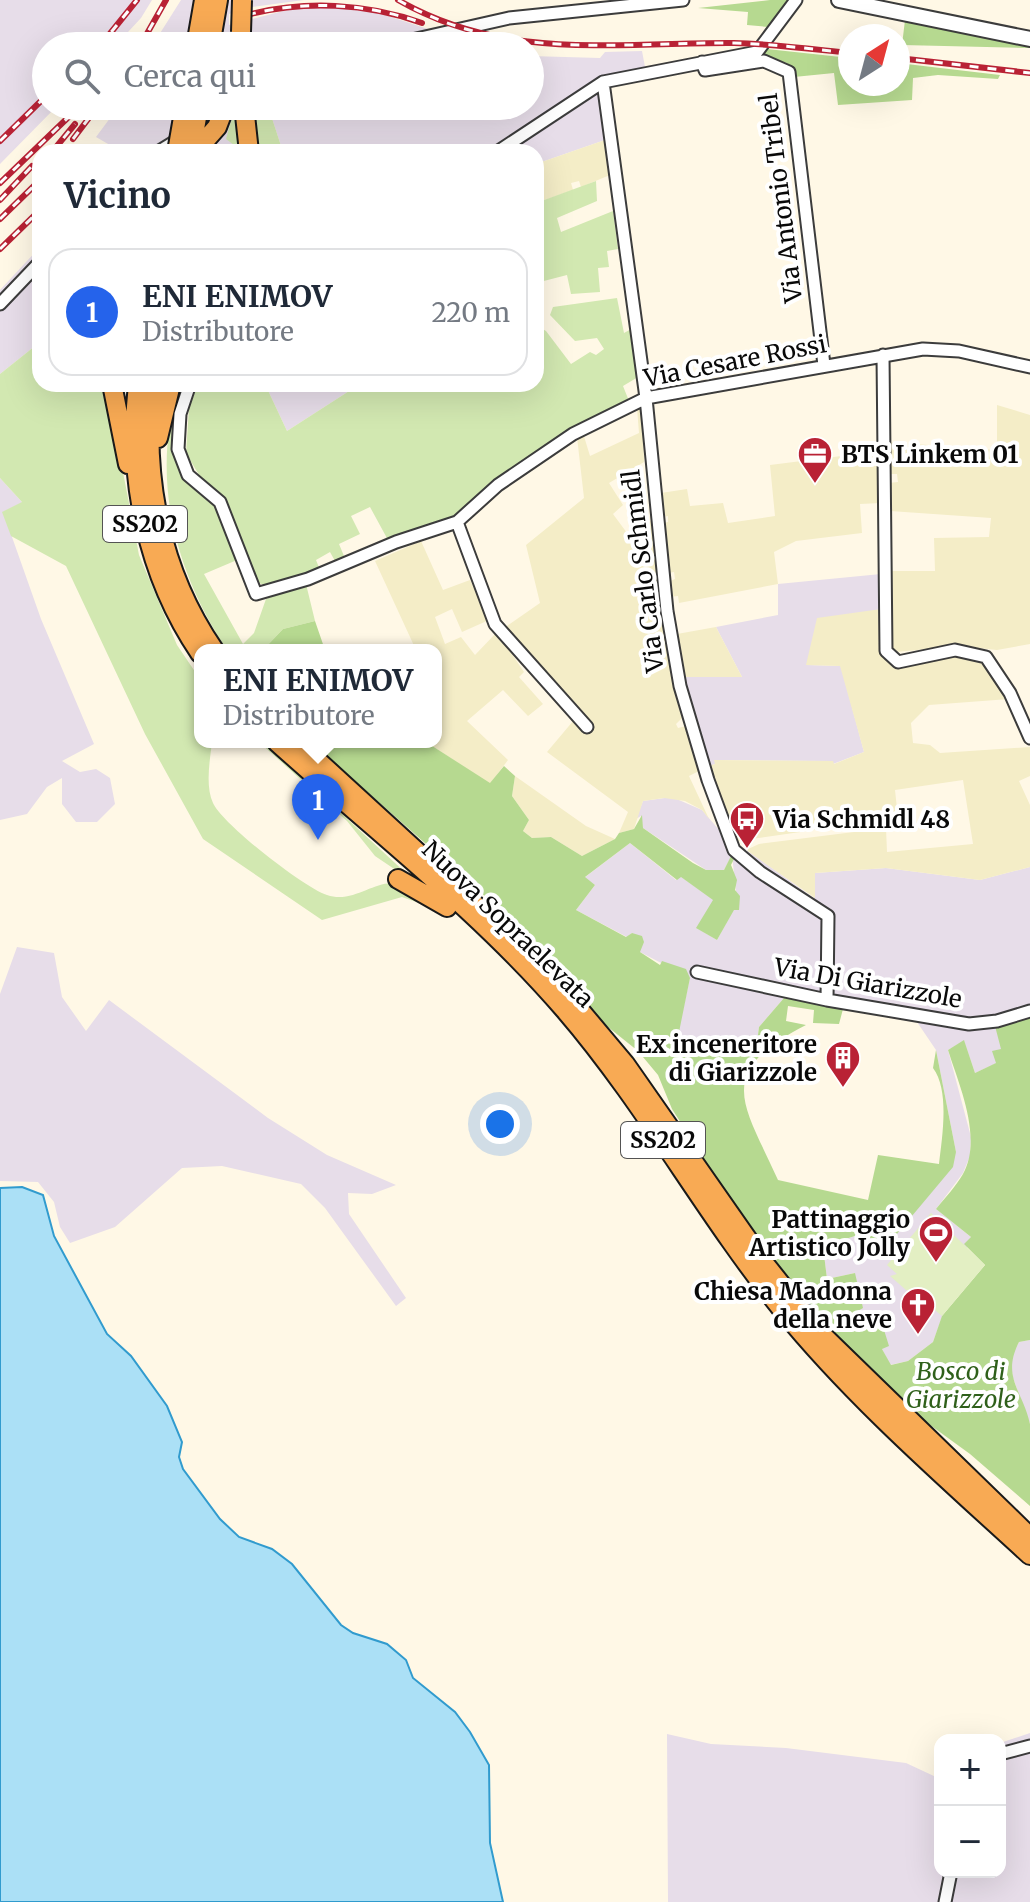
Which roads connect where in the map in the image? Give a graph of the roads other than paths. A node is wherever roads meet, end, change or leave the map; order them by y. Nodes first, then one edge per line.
1 (204, 0) edge
2 (218, 0) edge
3 (242, 0) edge
4 (683, 0) edge
5 (796, 0) edge
6 (839, 0) edge
7 (198, 32) edge
8 (212, 32) edge
9 (240, 32) edge
10 (447, 32) edge
11 (1030, 39) edge
12 (702, 62) junction
13 (603, 82) junction
14 (183, 120) edge
15 (197, 120) edge
16 (212, 120) edge
17 (220, 120) edge
18 (246, 120) edge
19 (171, 144) edge
20 (178, 144) edge
21 (194, 144) edge
22 (201, 144) edge
23 (248, 144) edge
24 (509, 144) edge
25 (32, 270) edge
26 (0, 304) edge
27 (883, 355) junction
28 (824, 365) junction
29 (1030, 367) edge
30 (114, 392) edge
31 (138, 392) edge
32 (152, 392) edge
33 (169, 392) edge
34 (188, 392) edge
35 (646, 398) junction
36 (457, 522) junction
37 (146, 531) junction
38 (171, 568) junction
39 (173, 605) junction
40 (195, 644) edge
41 (210, 644) edge
42 (194, 659) edge
43 (587, 727) dead end
44 (1030, 738) edge
45 (284, 748) edge
46 (304, 748) edge
47 (398, 879) dead end
48 (697, 972) dead end
49 (537, 979) junction
50 (827, 1000) junction
51 (1030, 1011) edge
52 (879, 1394) junction
53 (1030, 1526) edge
54 (1027, 1548) edge
55 (1030, 1746) edge
56 (1006, 1752) edge
57 (950, 1878) edge
58 (945, 1902) edge

1 - 7 highway
2 - 8 highway
3 - 9 highway, bridge
4 - 10 street
5 - 12 street
6 - 11 street
12 - 13 street
12 - 28 street, Via Antonio Tribel
13 - 24 street
13 - 35 street, Via Carlo Schmidl
14 - 20 highway, bridge
15 - 21 highway, bridge
16 - 19 street
17 - 22 highway, bridge
18 - 23 highway
25 - 26 street
27 - 28 street, Via Cesare Rossi
27 - 29 street, Via Cesare Rossi
27 - 44 street
28 - 35 street, Via Cesare Rossi
30 - 37 highway
31 - 37 highway, SS202
32 - 38 highway, SS202
33 - 38 highway
34 - 36 street, Via Cesare Rossi
35 - 36 street, Via Cesare Rossi
35 - 50 street, Via Carlo Schmidl
36 - 43 street
37 - 39 highway, SS202
38 - 41 highway, SS202
39 - 40 highway, SS202
39 - 42 highway
45 - 49 highway, Nuova Sopraelevata / SS202
46 - 52 highway, Nuova Sopraelevata / SS202
47 - 49 highway
48 - 50 street, Via Di Giarizzole
49 - 54 highway, Nuova Sopraelevata / SS202
50 - 51 street, Via Di Giarizzole
52 - 53 highway
52 - 54 highway, Nuova Sopraelevata / SS202
55 - 56 street
57 - 58 street

